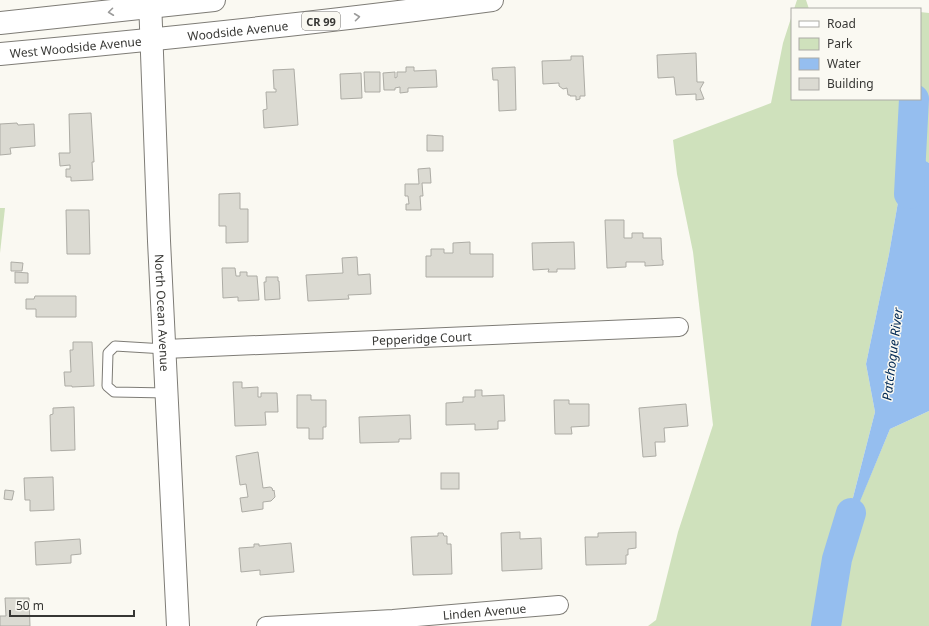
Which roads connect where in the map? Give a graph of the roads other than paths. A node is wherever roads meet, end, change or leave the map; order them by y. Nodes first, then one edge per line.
1 (214, 0) edge
2 (492, 0) edge
3 (150, 4) edge
4 (0, 24) edge
5 (151, 39) junction
6 (0, 54) edge
7 (679, 327) dead end
8 (164, 349) junction
9 (167, 393) junction
10 (559, 605) dead end
11 (393, 622) edge
12 (178, 626) edge
13 (266, 626) edge

1 - 3 main road
5 -> 2 main road, Woodside Avenue / CR 99
3 -> 4 main road
3 - 5 main road, North Ocean Avenue
5 - 6 main road, West Woodside Avenue / CR 99
5 - 8 main road, North Ocean Avenue
7 - 8 street, Pepperidge Court
8 - 9 main road, North Ocean Avenue
8 - 9 lane
9 - 12 main road, North Ocean Avenue
10 - 11 street, Linden Avenue
11 - 13 street, Linden Avenue

